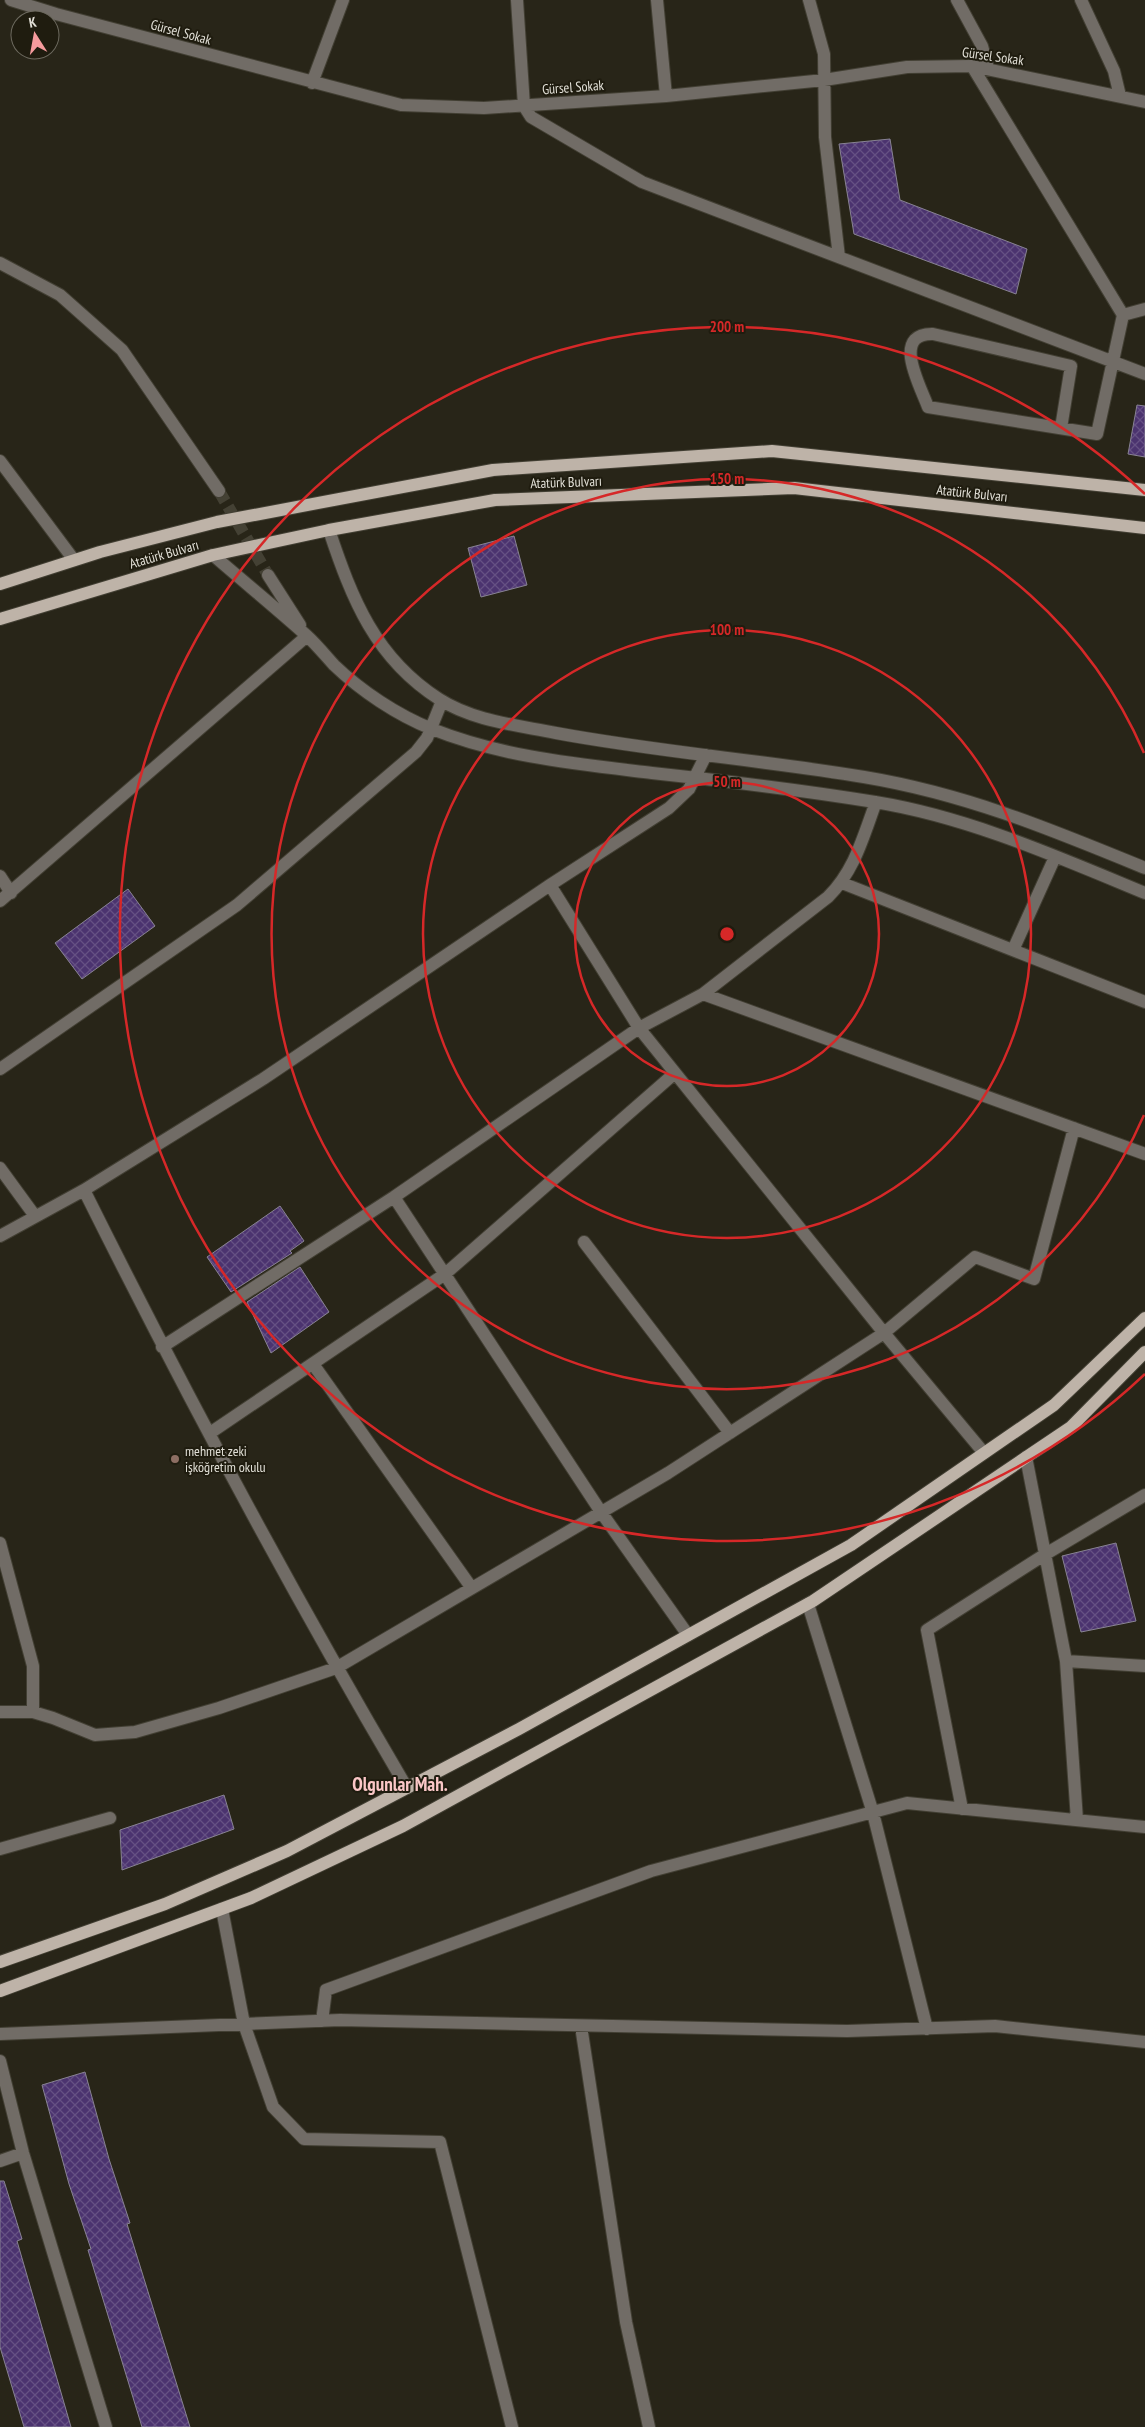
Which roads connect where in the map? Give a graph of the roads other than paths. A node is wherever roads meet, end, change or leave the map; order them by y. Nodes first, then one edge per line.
1 (11, 0) edge
2 (343, 0) edge
3 (517, 0) edge
4 (657, 0) edge
5 (810, 0) edge
6 (957, 0) edge
7 (1081, 0) edge
8 (972, 66) junction
9 (988, 68) junction
10 (824, 80) junction
11 (312, 83) junction
12 (666, 96) junction
13 (1120, 96) junction
14 (1145, 102) edge
15 (524, 106) junction
16 (840, 257) junction
17 (1, 267) edge
18 (1145, 309) edge
19 (1123, 315) junction
20 (1113, 362) junction
21 (1145, 374) edge
22 (1061, 428) junction
23 (0, 461) edge
24 (1145, 490) edge
25 (218, 491) tunnel mouth
26 (1145, 528) edge
27 (329, 530) junction
28 (213, 556) junction
29 (74, 560) junction
30 (268, 575) tunnel mouth
31 (0, 584) edge
32 (0, 619) edge
33 (307, 636) junction
34 (442, 701) junction
35 (431, 729) junction
36 (706, 756) junction
37 (696, 778) junction
38 (876, 802) junction
39 (1054, 857) junction
40 (1145, 868) edge
41 (0, 876) edge
42 (842, 883) junction
43 (550, 885) junction
44 (11, 893) junction
45 (1145, 893) edge
46 (0, 901) edge
47 (1013, 950) junction
48 (702, 994) junction
49 (1145, 1002) edge
50 (639, 1028) junction
51 (0, 1069) edge
52 (674, 1073) junction
53 (1074, 1128) junction
54 (1145, 1154) edge
55 (0, 1168) edge
56 (84, 1190) junction
57 (394, 1197) junction
58 (35, 1216) junction
59 (0, 1236) edge
60 (584, 1242) dead end
61 (445, 1274) junction
62 (1145, 1318) edge
63 (884, 1333) junction
64 (162, 1347) junction
65 (1145, 1352) edge
66 (313, 1364) junction
67 (210, 1433) junction
68 (730, 1433) junction
69 (984, 1453) junction
70 (1026, 1457) junction
71 (1145, 1495) edge
72 (601, 1512) junction
73 (0, 1543) edge
74 (1044, 1555) junction
75 (471, 1588) junction
76 (808, 1604) junction
77 (688, 1635) junction
78 (1066, 1661) junction
79 (1145, 1666) edge
80 (336, 1668) junction
81 (0, 1712) edge
82 (33, 1712) junction
83 (406, 1788) junction
84 (962, 1809) junction
85 (873, 1812) junction
86 (110, 1818) dead end
87 (1077, 1820) junction
88 (1145, 1827) edge
89 (0, 1849) edge
90 (222, 1909) junction
91 (0, 1962) edge
92 (0, 1991) edge
93 (322, 2021) junction
94 (244, 2024) junction
95 (581, 2026) junction
96 (927, 2029) junction
97 (0, 2034) edge
98 (1145, 2042) edge
99 (0, 2060) edge
100 (23, 2153) junction
101 (0, 2160) edge
102 (106, 2427) edge
103 (512, 2427) edge
104 (649, 2427) edge

1 - 11 street, Gürsel Sokak
2 - 11 street
3 - 15 street
4 - 12 street
5 - 10 street
6 - 9 street
7 - 13 street
8 - 9 street, Gürsel Sokak
8 - 10 street, Gürsel Sokak
8 - 19 street
9 - 13 street, Gürsel Sokak
10 - 12 street, Gürsel Sokak
10 - 16 street
11 - 15 street, Gürsel Sokak
12 - 15 street, Gürsel Sokak
13 - 14 street, Gürsel Sokak
15 - 16 street
16 - 20 street
17 - 25 street
18 - 19 street
19 - 20 street
20 - 21 street
20 - 22 street
22 - 22 street
23 - 29 street
24 - 29 main road, Atatürk Bulvarı
26 - 27 main road, Atatürk Bulvarı
27 - 28 main road, Atatürk Bulvarı
27 - 34 street
28 - 32 main road, Atatürk Bulvarı
28 - 33 street
29 - 31 main road, Atatürk Bulvarı
30 - 33 street
33 - 35 street
33 - 44 street
34 - 35 street
34 - 36 street
35 - 37 street
35 - 51 street
36 - 37 street
36 - 40 street
37 - 38 street
37 - 43 street
38 - 39 street
38 - 42 street
39 - 45 street
39 - 47 street
41 - 44 street
42 - 47 street
42 - 48 street
43 - 50 street
43 - 56 street
44 - 46 street
47 - 49 street
48 - 50 street
48 - 53 street
50 - 52 street
50 - 57 street
52 - 61 street
52 - 63 street
53 - 54 street
53 - 63 street
55 - 58 street
56 - 58 street
56 - 64 street
57 - 61 street
57 - 64 street
58 - 59 street
60 - 68 street
61 - 66 street
61 - 72 street
62 - 69 main road
63 - 68 street
63 - 69 street
64 - 67 street
65 - 70 main road
66 - 67 street
66 - 75 street
67 - 80 street
68 - 72 street
69 - 77 main road
70 - 74 street
70 - 76 main road
71 - 74 street
72 - 75 street
72 - 77 street
73 - 82 street
74 - 78 street
74 - 84 street
75 - 80 street
76 - 85 street
76 - 90 main road
77 - 83 main road
78 - 79 street
78 - 87 street
80 - 82 street
80 - 83 street
81 - 82 street
83 - 91 main road
84 - 85 street
84 - 87 street
85 - 93 street
85 - 96 street
86 - 89 street
87 - 88 street
90 - 92 main road
90 - 94 street
93 - 94 street
93 - 95 street
94 - 97 street
94 - 103 street
95 - 96 street
95 - 104 street
96 - 98 street
99 - 100 street
100 - 101 street
100 - 102 street

